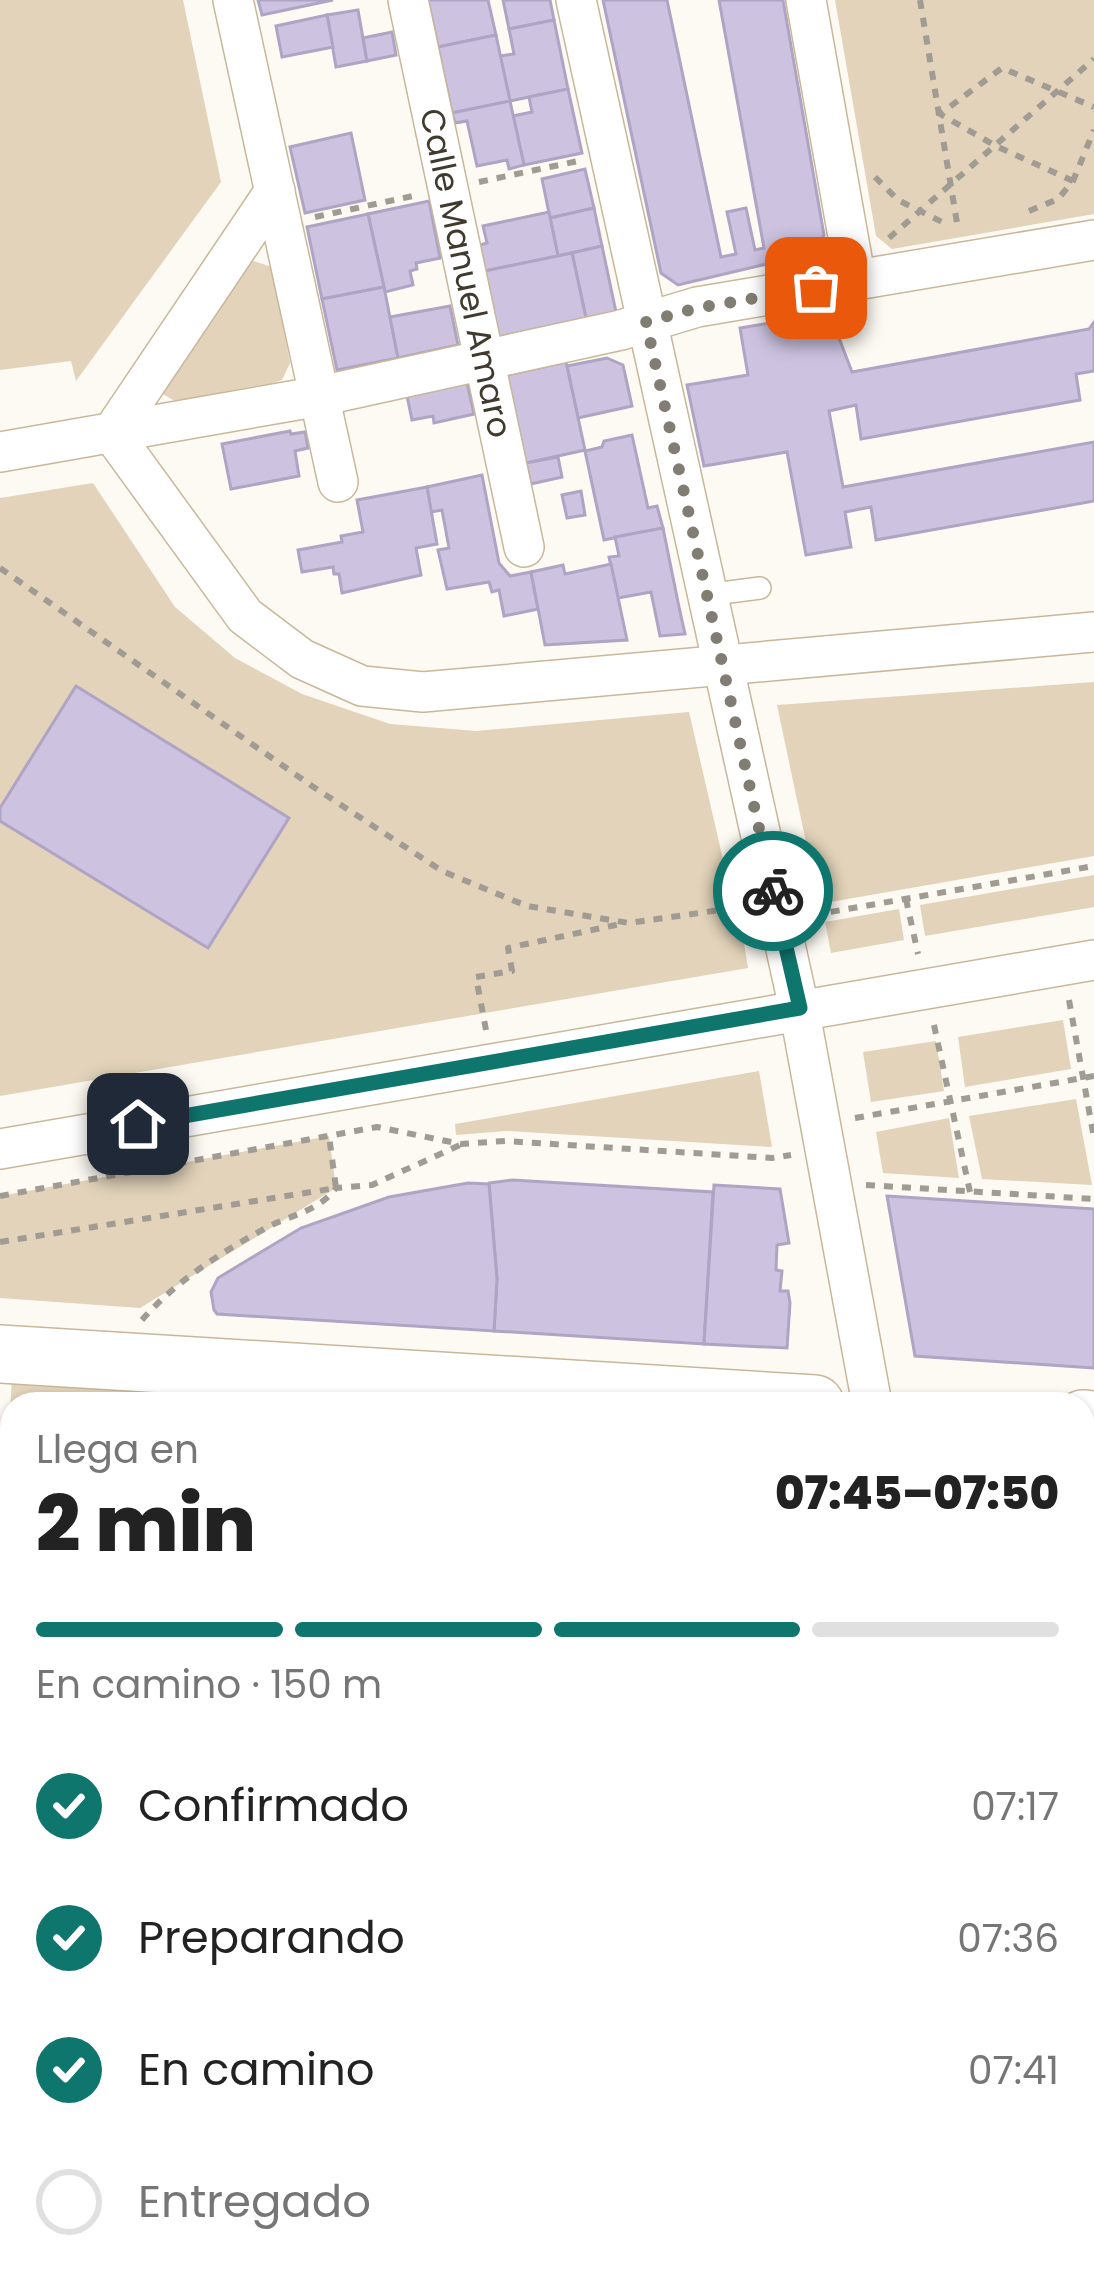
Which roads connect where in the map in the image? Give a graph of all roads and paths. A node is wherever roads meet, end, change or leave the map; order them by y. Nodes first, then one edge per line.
1 (233, 0) edge
2 (408, 0) edge
3 (576, 0) edge
4 (806, 0) edge
5 (920, 0) edge
6 (1094, 59) edge
7 (1056, 90) junction
8 (1094, 106) edge
9 (940, 114) junction
10 (1094, 130) edge
11 (996, 146) junction
12 (837, 172) junction
13 (1073, 181) junction
14 (951, 185) junction
15 (274, 191) junction
16 (919, 214) junction
17 (1018, 216) dead end
18 (971, 231) dead end
19 (959, 233) junction
20 (1094, 240) edge
21 (878, 246) dead end
22 (856, 281) junction
23 (646, 322) junction
24 (486, 360) junction
25 (320, 396) junction
26 (112, 433) junction
27 (0, 452) edge
28 (338, 482) dead end
29 (524, 547) dead end
30 (0, 568) edge
31 (760, 588) dead end
32 (706, 595) junction
33 (1094, 632) edge
34 (722, 667) junction
35 (1094, 866) edge
36 (906, 899) junction
37 (629, 922) junction
38 (782, 932) junction
39 (1078, 962) edge
40 (925, 988) junction
41 (800, 1008) junction
42 (492, 1063) junction
43 (1094, 1076) edge
44 (1084, 1078) junction
45 (323, 1092) junction
46 (953, 1101) junction
47 (329, 1136) junction
48 (1094, 1138) edge
49 (461, 1144) junction
50 (0, 1149) edge
51 (826, 1153) junction
52 (336, 1187) junction
53 (970, 1192) junction
54 (0, 1196) edge
55 (1094, 1199) edge
56 (0, 1242) edge
57 (140, 1322) dead end
58 (0, 1354) edge
59 (619, 1392) edge
60 (870, 1392) edge

1 - 15 street
2 - 24 street, Calle Manuel Amaro
3 - 23 street
4 - 12 street
5 - 9 path
6 - 7 path
7 - 8 path
7 - 9 path
7 - 11 path
9 - 11 path
9 - 14 path
10 - 13 path
11 - 13 path
11 - 14 path
12 - 16 path
12 - 22 street
13 - 17 path
14 - 16 path
14 - 19 path
15 - 25 street
15 - 26 street
16 - 19 path
16 - 21 path
18 - 19 path
20 - 22 street
22 - 23 street
23 - 24 street
23 - 32 street
24 - 25 street
24 - 29 street, Calle Manuel Amaro
25 - 26 street
25 - 28 street
26 - 27 street
26 - 34 street
30 - 37 path
31 - 32 lane
32 - 34 street
33 - 34 street
34 - 38 street
35 - 36 path
36 - 38 path
36 - 40 path
37 - 38 path
37 - 42 path
38 - 41 street
39 - 40 street
39 - 44 path
40 - 41 street
40 - 46 path
41 - 42 street
41 - 51 street
42 - 45 street
43 - 44 path
44 - 46 path
44 - 48 path
45 - 47 path
45 - 50 street
46 - 51 path
46 - 53 path
47 - 49 path
47 - 52 path
47 - 54 path
49 - 51 path
49 - 52 path
51 - 53 path
51 - 60 street
52 - 56 path
52 - 57 path
53 - 55 path
58 - 59 main road

